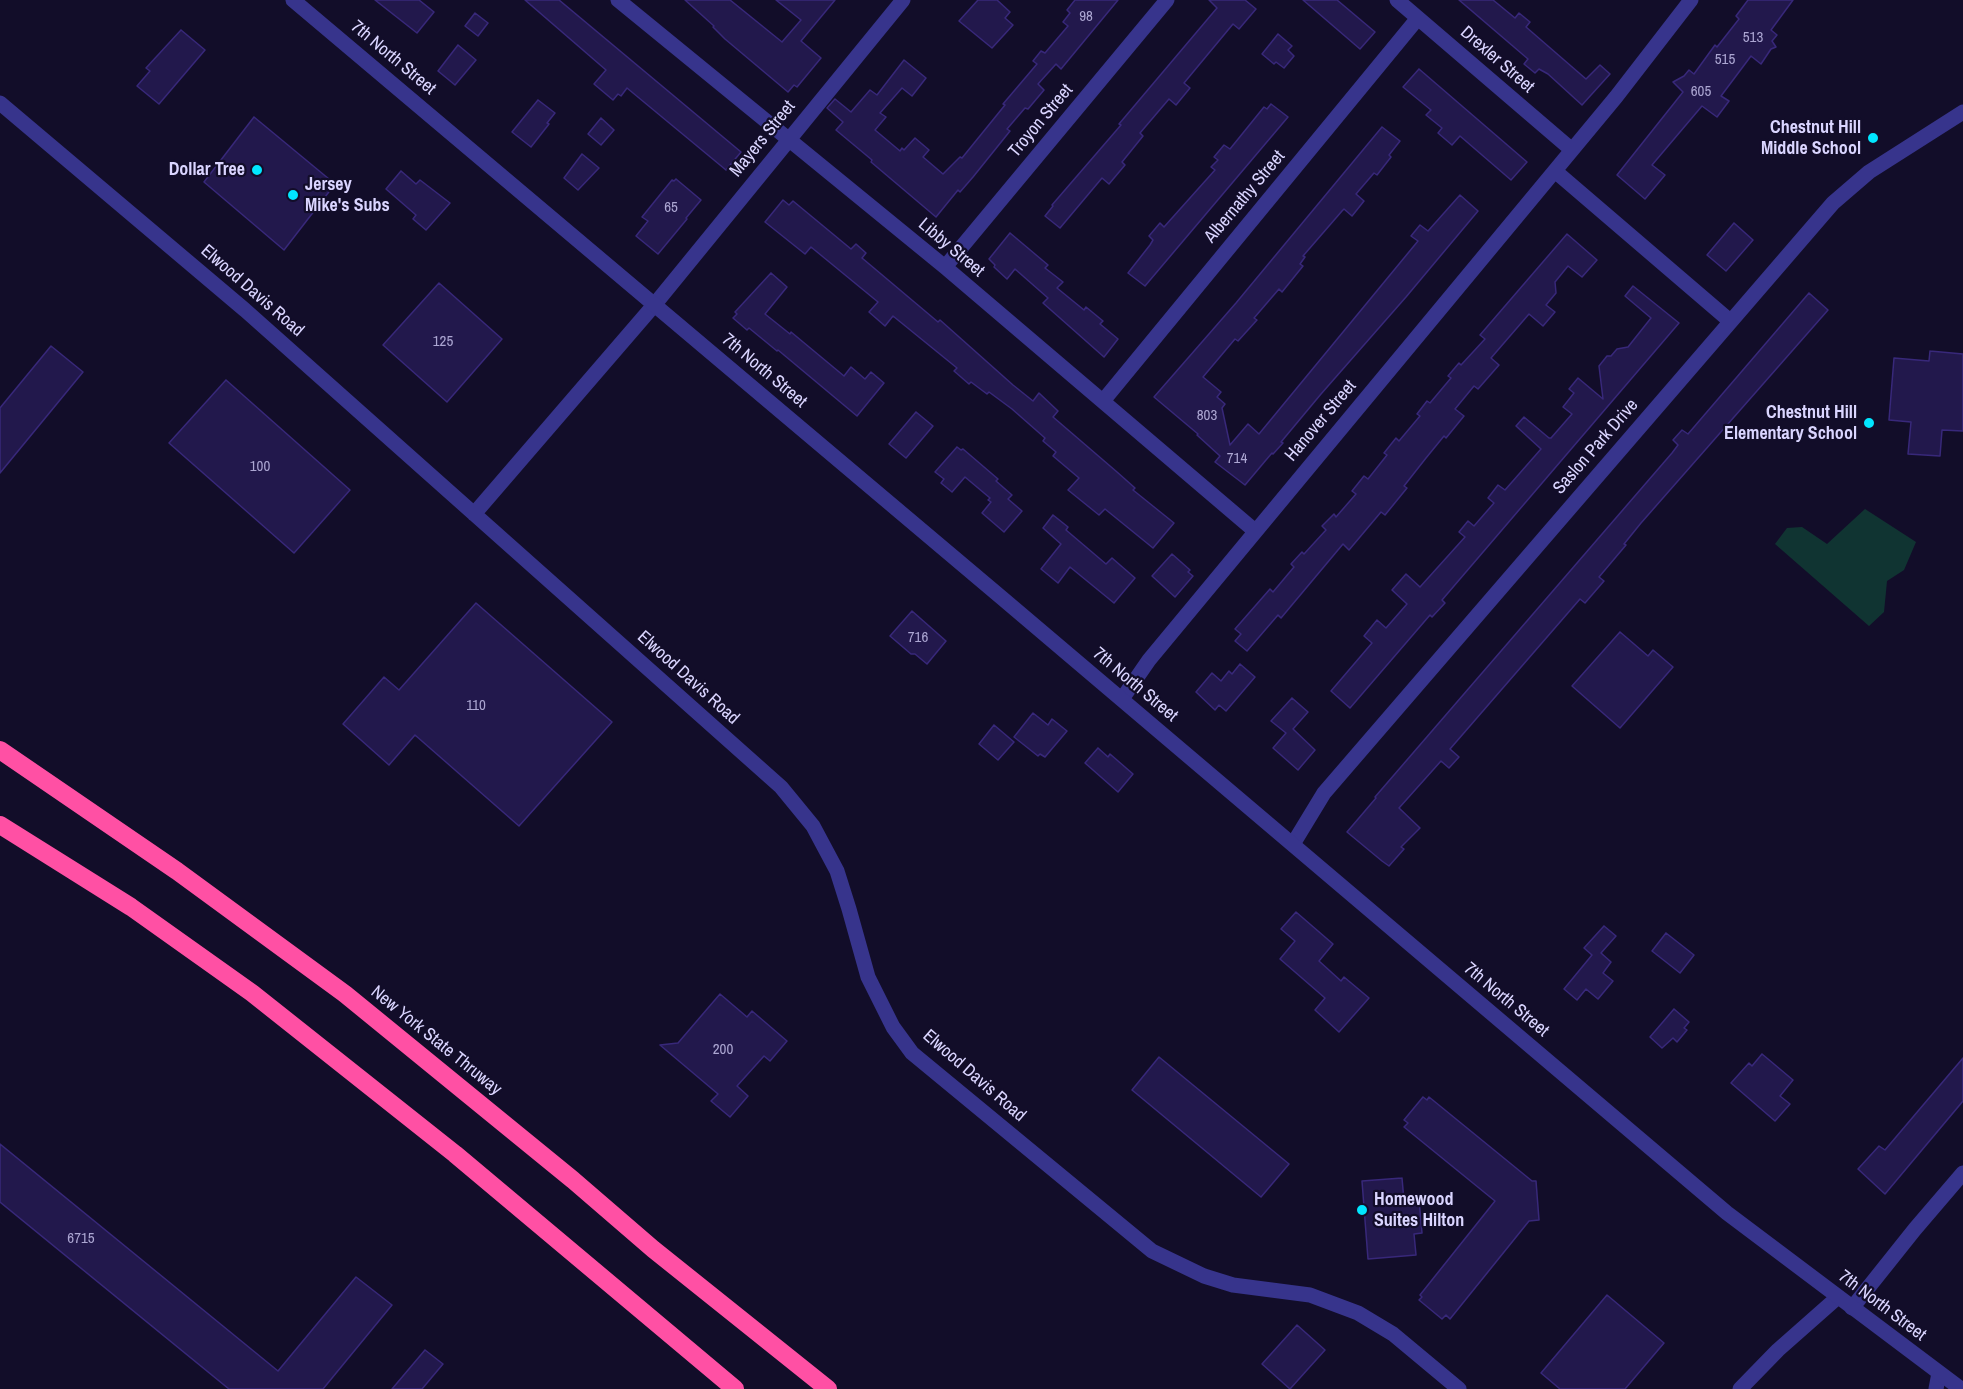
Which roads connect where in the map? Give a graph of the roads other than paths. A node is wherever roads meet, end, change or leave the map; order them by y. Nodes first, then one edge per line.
1 (293, 0) edge
2 (618, 0) edge
3 (903, 0) edge
4 (1167, 0) edge
5 (1397, 0) edge
6 (1691, 0) edge
7 (635, 5) edge
8 (1418, 18) junction
9 (0, 103) edge
10 (1963, 112) edge
11 (788, 140) junction
12 (1572, 150) junction
13 (1555, 171) junction
14 (945, 267) junction
15 (655, 304) junction
16 (1730, 321) junction
17 (1103, 401) junction
18 (474, 514) junction
19 (1255, 531) junction
20 (1122, 699) junction
21 (0, 750) edge
22 (0, 825) edge
23 (1293, 844) junction
24 (1963, 1173) edge
25 (1838, 1297) junction
26 (1852, 1308) junction
27 (1939, 1373) junction
28 (735, 1389) edge
29 (828, 1389) edge
30 (1459, 1389) edge
31 (1740, 1389) edge
32 (1936, 1389) edge
33 (1961, 1389) edge

1 - 15 street, 7th North Street
2 - 7 street, Libby Street
3 - 11 street, Mayers Street
4 - 14 street, Troyon Street
5 - 8 street, Drexler Street
6 - 12 street
7 - 11 street, Libby Street
8 - 12 street, Drexler Street
8 - 17 street, Albernathy Street
9 - 18 street, Elwood Davis Road
10 - 16 street, Saslon Park Drive
11 - 14 street, Libby Street
11 - 15 street, Mayers Street
12 - 13 street, Hanover Street
13 - 16 street
13 - 19 street, Hanover Street
14 - 17 street, Libby Street
15 - 18 street
15 - 20 street, 7th North Street
16 - 23 street, Saslon Park Drive
17 - 19 street, Libby Street
18 - 30 street, Elwood Davis Road
19 - 20 street, Hanover Street
20 - 23 street, 7th North Street
21 - 29 highway, New York State Thruway
22 - 28 highway
23 - 25 street, 7th North Street
24 - 26 street
25 - 26 street, 7th North Street
25 - 31 street
26 - 27 street, 7th North Street
27 - 32 street
27 - 33 street, 7th North Street

